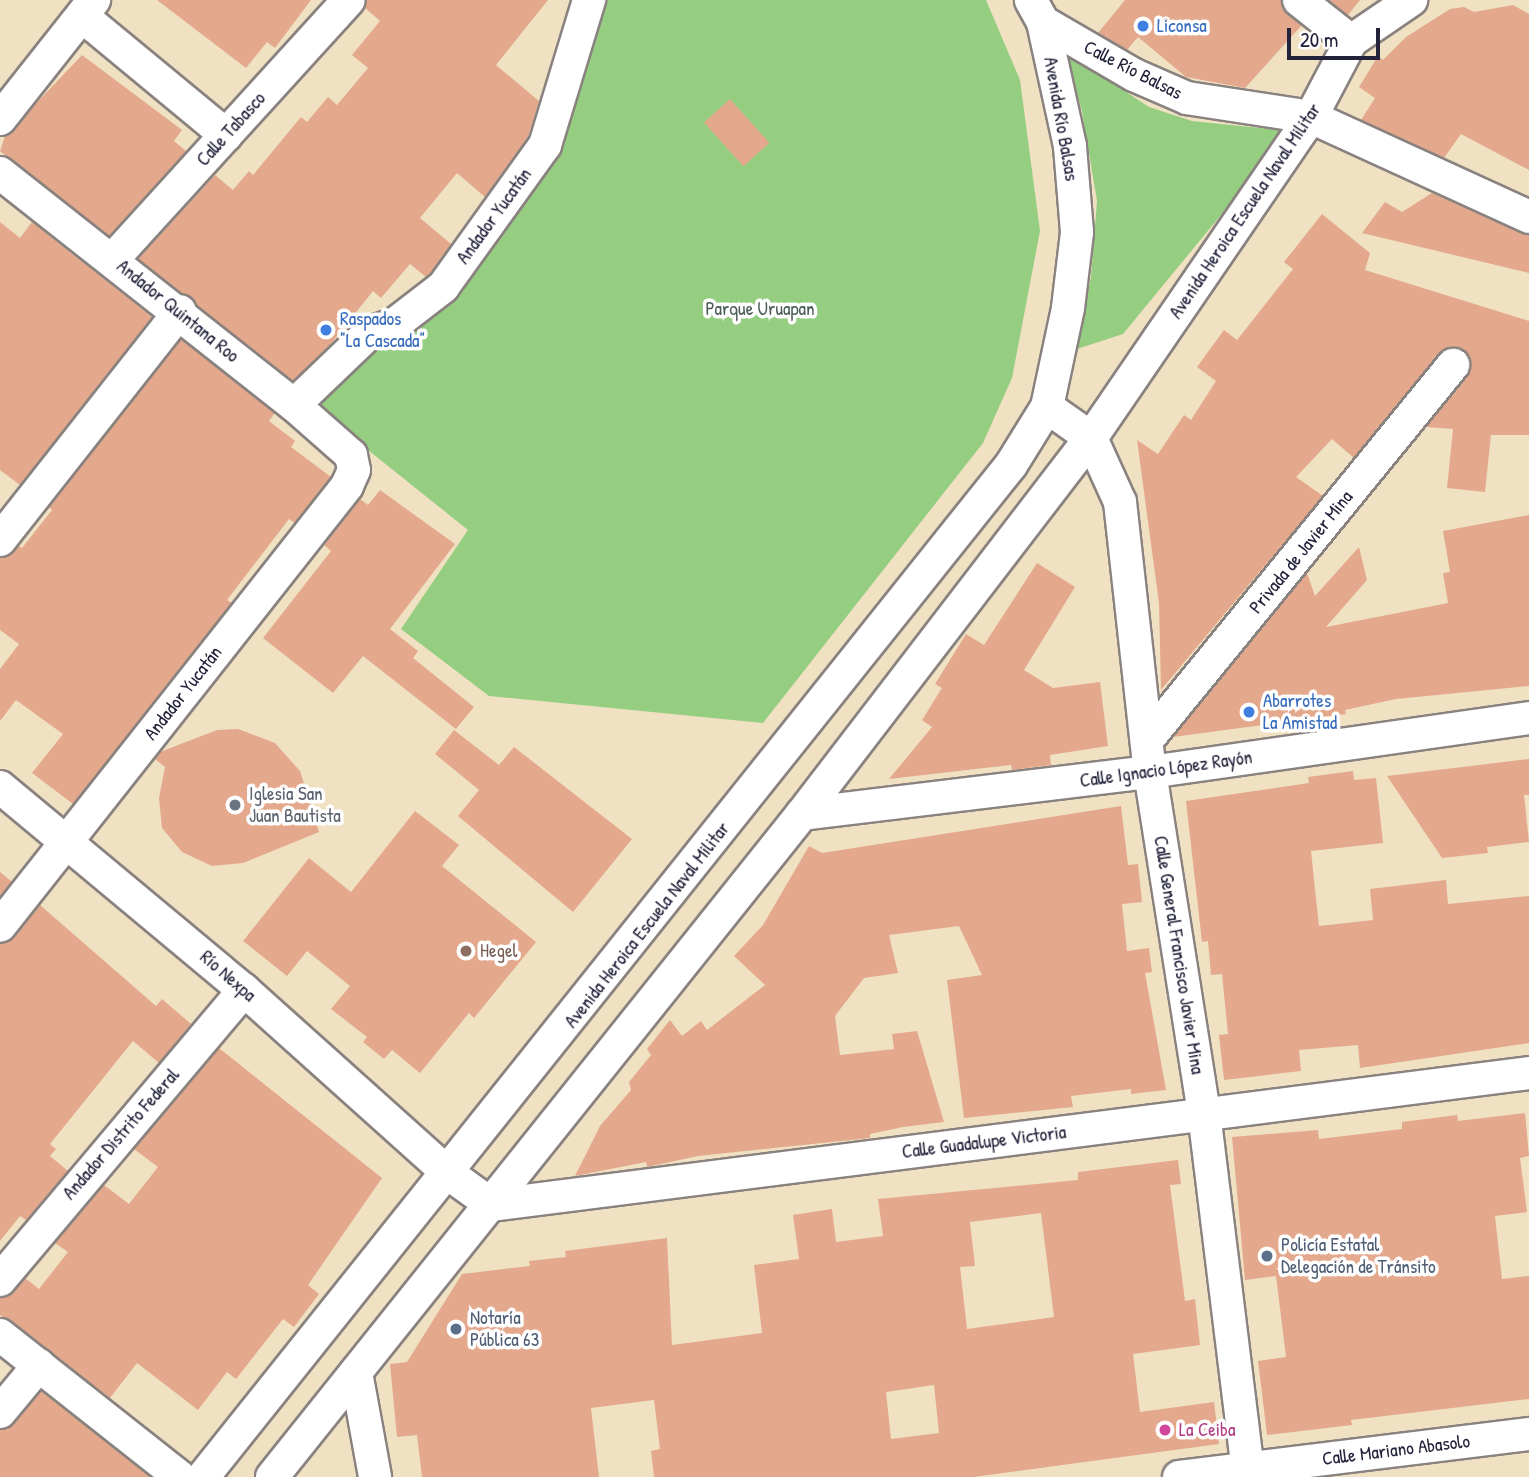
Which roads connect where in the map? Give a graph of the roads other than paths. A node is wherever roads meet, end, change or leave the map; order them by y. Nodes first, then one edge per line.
1 (349, 0) edge
2 (589, 0) edge
3 (1299, 0) edge
4 (1382, 0) edge
5 (1411, 0) edge
6 (88, 8) edge
7 (1037, 11) edge
8 (1351, 41) junction
9 (1311, 117) junction
10 (0, 119) edge
11 (226, 135) junction
12 (0, 173) edge
13 (1529, 218) edge
14 (113, 259) junction
15 (180, 311) junction
16 (1453, 365) dead end
17 (294, 405) junction
18 (1047, 407) junction
19 (1091, 438) junction
20 (351, 455) joint
21 (0, 540) edge
22 (1529, 718) edge
23 (1148, 739) junction
24 (1150, 772) junction
25 (0, 786) edge
26 (802, 814) junction
27 (67, 839) junction
28 (0, 926) edge
29 (244, 990) junction
30 (1529, 1073) edge
31 (1204, 1113) junction
32 (449, 1174) junction
33 (492, 1205) junction
34 (0, 1280) edge
35 (0, 1335) edge
36 (39, 1365) junction
37 (356, 1372) junction
38 (0, 1412) edge
39 (1529, 1434) edge
40 (1248, 1472) edge
41 (180, 1477) edge
42 (203, 1477) edge
43 (272, 1477) edge
44 (375, 1477) edge
45 (1180, 1477) edge

1 - 11 street, Calle Tabasco
2 - 17 street, Andador Yucatán
3 - 8 street
4 - 8 street
5 - 8 street, Avenida Heroica Escuela Naval Militar
6 - 10 street
6 - 11 street
7 - 9 street, Calle Río Balsas
7 - 18 street, Avenida Río Balsas
8 - 9 street, Avenida Heroica Escuela Naval Militar
9 - 13 street, Calle Río Balsas
9 - 19 street, Avenida Heroica Escuela Naval Militar
11 - 14 street, Calle Tabasco
12 - 14 street, Andador Quintana Roo
14 - 15 street, Andador Quintana Roo
15 - 17 street, Andador Quintana Roo
15 - 21 street
16 - 23 street, Privada de Javier Mina
17 - 20 street, Andador Quintana Roo
18 - 19 street
18 - 32 street, Avenida Heroica Escuela Naval Militar
19 - 23 street, Calle General Francisco Javier Mina
19 - 26 street, Avenida Heroica Escuela Naval Militar
20 - 27 street, Andador Yucatán
22 - 24 street, Calle Ignacio López Rayón
23 - 24 street, Calle General Francisco Javier Mina
24 - 26 street, Calle Ignacio López Rayón
24 - 31 street, Calle General Francisco Javier Mina
25 - 27 street, Río Nexpa
26 - 33 street, Avenida Heroica Escuela Naval Militar
27 - 28 street, Andador Yucatán
27 - 29 street, Río Nexpa
29 - 32 street, Río Nexpa
29 - 34 street, Andador Distrito Federal
30 - 31 street, Calle Guadalupe Victoria
31 - 33 street, Calle Guadalupe Victoria
31 - 40 street, Calle General Francisco Javier Mina
32 - 33 street
32 - 42 street, Avenida Heroica Escuela Naval Militar
33 - 37 street, Avenida Heroica Escuela Naval Militar
35 - 36 street
36 - 38 street
36 - 41 street
37 - 43 street, Avenida Heroica Escuela Naval Militar
37 - 44 street
39 - 40 street, Calle Mariano Abasolo
40 - 45 street, Calle Mariano Abasolo

